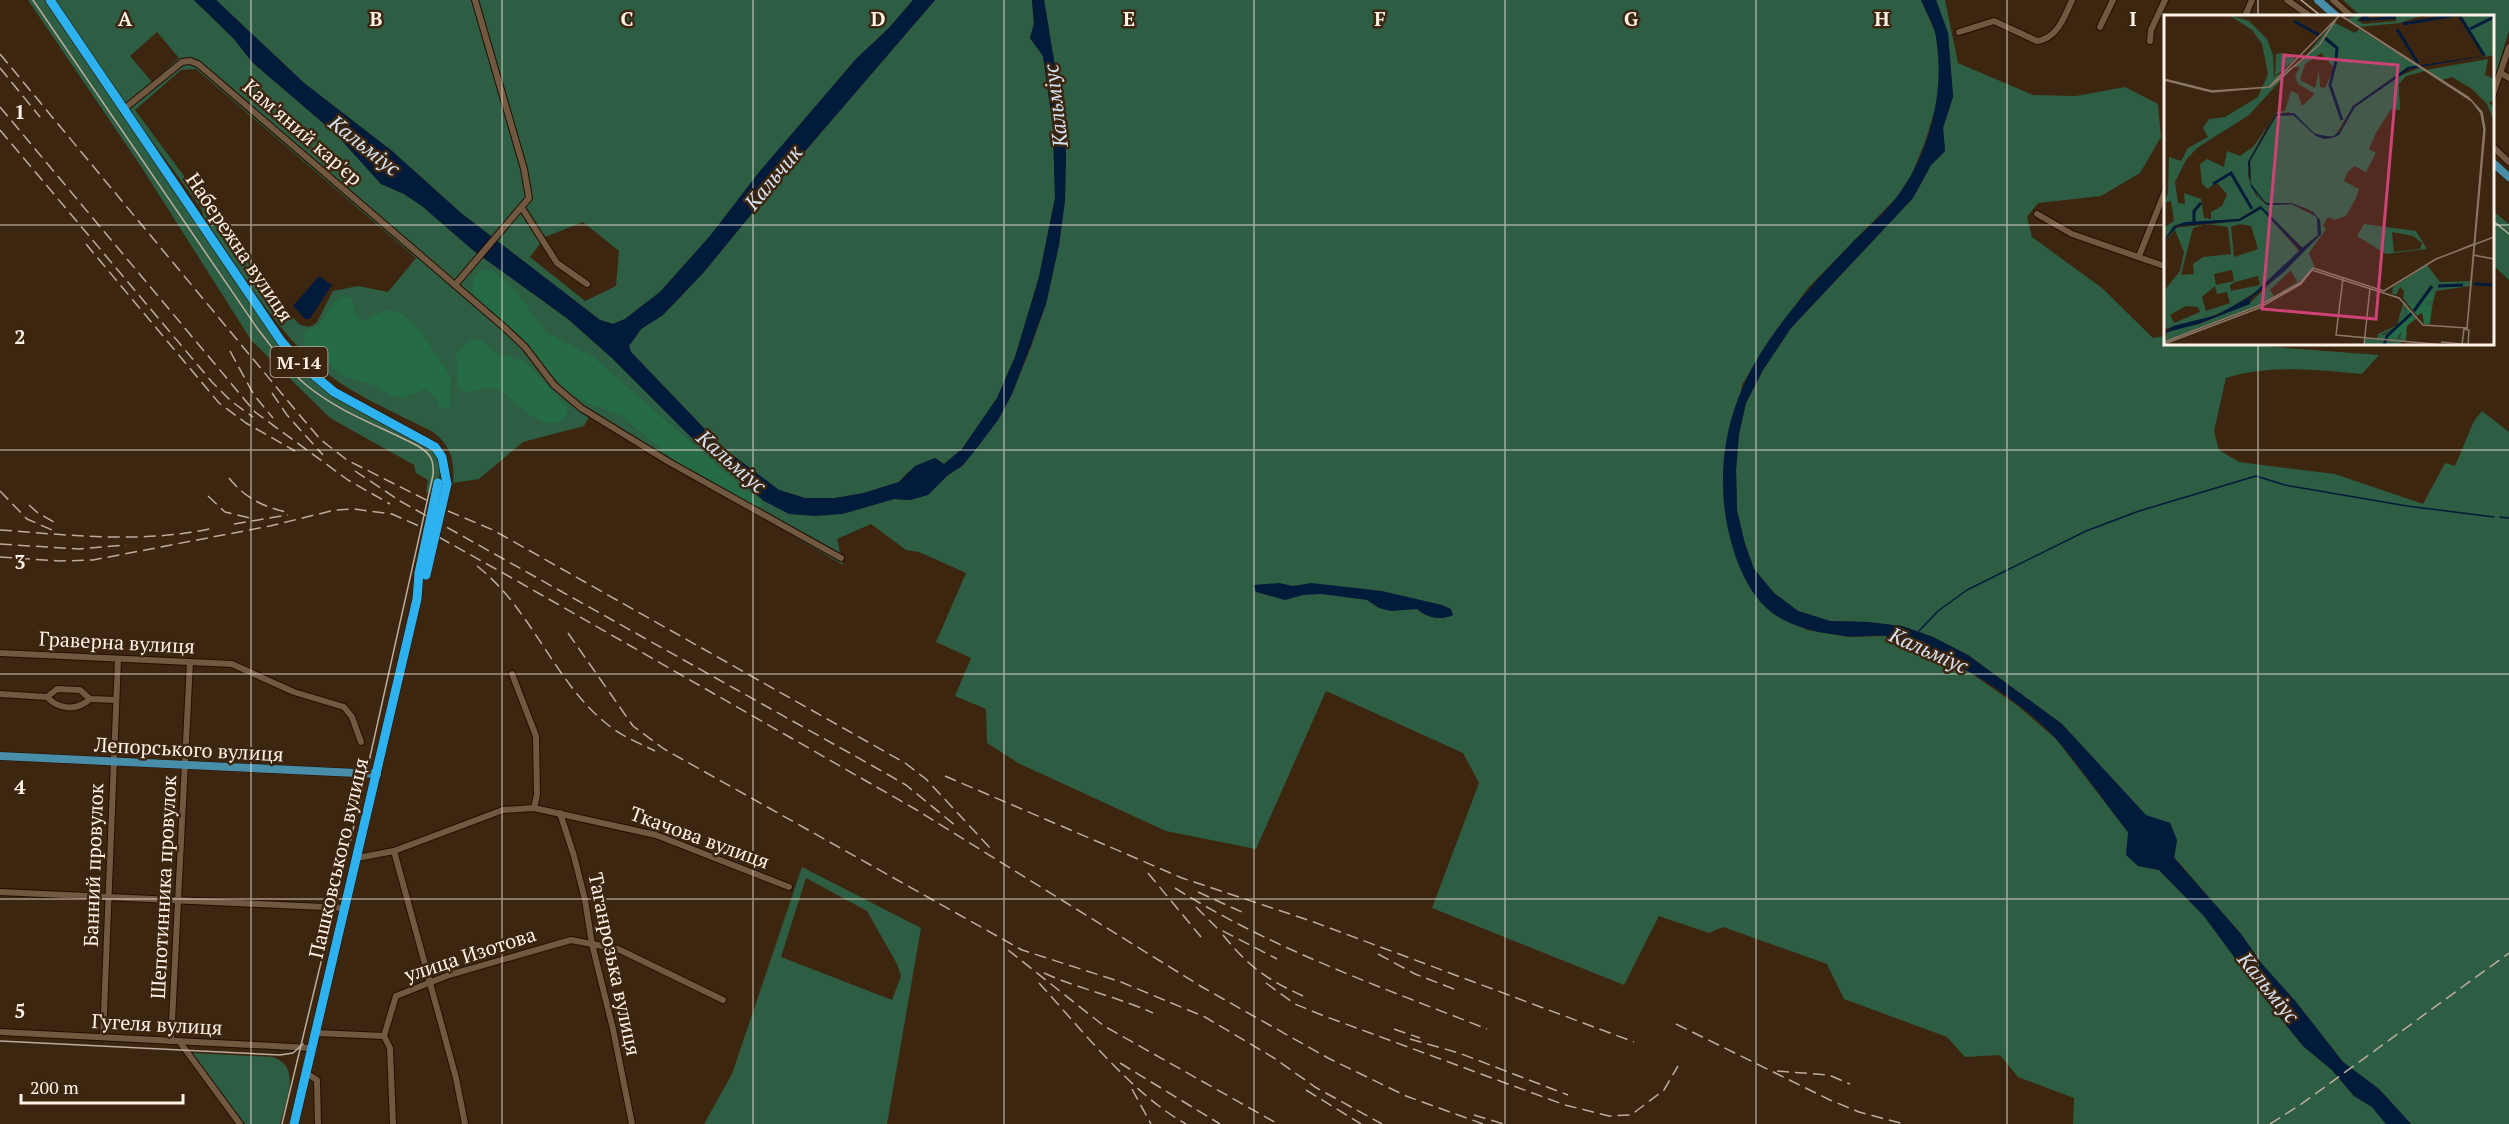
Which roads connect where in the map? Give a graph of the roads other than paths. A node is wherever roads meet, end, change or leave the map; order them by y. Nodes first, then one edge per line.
1 (50, 0) edge
2 (475, 0) edge
3 (2072, 0) edge
4 (2113, 0) edge
5 (2165, 0) edge
6 (2252, 0) edge
7 (2287, 0) edge
8 (2318, 0) edge
9 (2333, 0) edge
10 (2245, 15) edge
11 (2309, 15) edge
12 (2335, 15) edge
13 (2350, 15) edge
14 (2100, 27) dead end
15 (1959, 32) dead end
16 (2150, 41) dead end
17 (2509, 47) edge
18 (2501, 73) junction
19 (2509, 78) edge
20 (2494, 94) edge
21 (124, 109) junction
22 (2494, 147) edge
23 (2509, 162) edge
24 (2494, 163) edge
25 (2509, 177) edge
26 (2164, 194) edge
27 (522, 208) junction
28 (2037, 214) dead end
29 (2139, 256) junction
30 (2164, 266) edge
31 (587, 284) dead end
32 (455, 285) junction
33 (842, 558) dead end
34 (417, 600) joint
35 (0, 653) edge
36 (118, 659) junction
37 (190, 662) junction
38 (512, 674) dead end
39 (0, 694) edge
40 (47, 697) junction
41 (90, 699) junction
42 (116, 700) junction
43 (361, 742) dead end
44 (0, 756) edge
45 (114, 762) junction
46 (186, 765) junction
47 (376, 774) junction
48 (534, 808) junction
49 (560, 813) junction
50 (394, 851) junction
51 (357, 858) junction
52 (789, 887) dead end
53 (0, 892) edge
54 (108, 897) junction
55 (178, 900) junction
56 (345, 908) junction
57 (592, 944) junction
58 (431, 982) junction
59 (723, 1000) dead end
60 (0, 1032) edge
61 (316, 1033) junction
62 (384, 1036) junction
63 (103, 1037) junction
64 (171, 1041) junction
65 (179, 1041) junction
66 (312, 1048) junction
67 (306, 1073) junction
68 (240, 1124) edge
69 (294, 1124) edge
70 (318, 1124) edge
71 (393, 1124) edge
72 (465, 1124) edge
73 (632, 1124) edge

1 - 21 highway, Набережна вулиця / М-14
2 - 27 street
3 - 15 street
4 - 14 street
5 - 16 street
6 - 10 street
7 - 11 street
8 - 12 main road
9 - 13 street
17 - 18 street
18 - 19 street
18 - 20 street
21 - 32 street, Кам'яний кар'єр
21 - 34 highway, Набережна вулиця / М-14, bridge
22 - 23 street
24 - 25 main road
26 - 29 street
27 - 31 street
27 - 32 street
28 - 29 street
29 - 30 street
32 - 33 street, Кам'яний кар'єр
34 - 47 highway, Пашковського вулиця / М-14
35 - 36 street, Граверна вулиця
36 - 37 street, Граверна вулиця
36 - 42 street, Банний провулок
37 - 43 street, Граверна вулиця
37 - 46 street, Шепотинника провулок
38 - 48 street
39 - 40 street
40 - 41 street
40 - 41 street
41 - 42 street
42 - 45 street, Банний провулок
44 - 45 main road, Лепорського вулиця
45 - 46 main road, Лепорського вулиця
45 - 54 street, Банний провулок
46 - 47 main road, Лепорського вулиця
46 - 55 street, Шепотинника провулок
47 - 51 highway, Пашковського вулиця / М-14
48 - 49 street, Ткачова вулиця
48 - 50 street, Ткачова вулиця
49 - 52 street, Ткачова вулиця
49 - 57 street, Таганрозька вулиця
50 - 51 street, Ткачова вулиця
50 - 58 street
51 - 56 highway, Пашковського вулиця / М-14
53 - 54 street
54 - 55 street
54 - 63 street, Банний провулок
55 - 56 street
55 - 64 street, Шепотинника провулок
56 - 61 highway, Пашковського вулиця / М-14
57 - 58 street, улица Изотова
57 - 59 street, улица Изотова
57 - 73 street, Таганрозька вулиця
58 - 62 street, улица Изотова
58 - 72 street
60 - 63 street, Гугеля вулиця
61 - 62 street
61 - 66 highway, Пашковського вулиця / М-14
62 - 71 street
63 - 64 street, Гугеля вулиця
64 - 65 street, Гугеля вулиця
65 - 66 street, Гугеля вулиця
65 - 68 street
66 - 67 highway, Пашковського вулиця / М-14
67 - 69 highway, Пашковського вулиця / М-14
67 - 70 street

